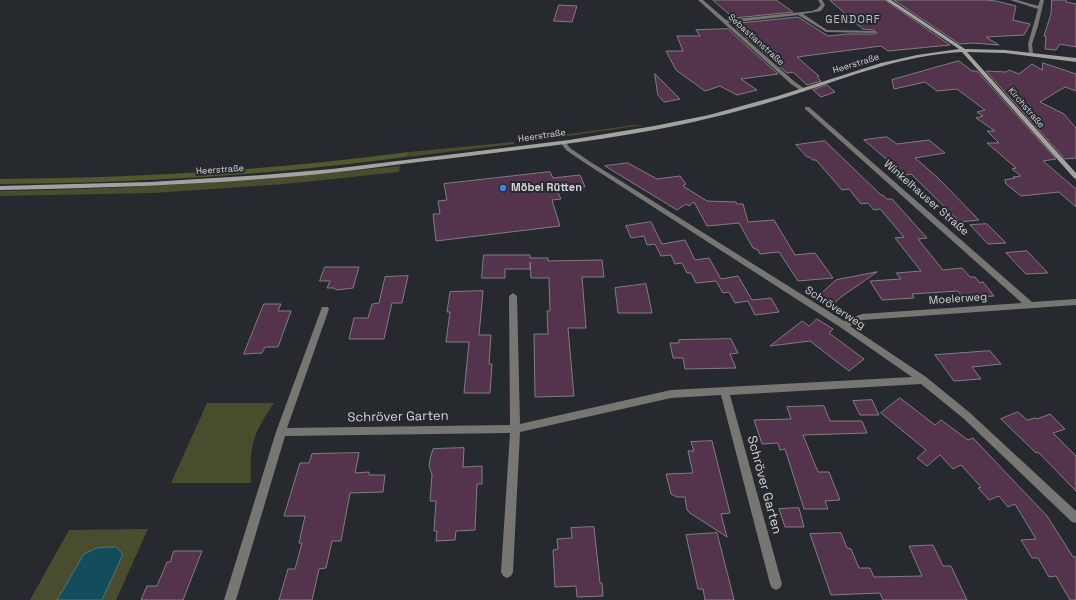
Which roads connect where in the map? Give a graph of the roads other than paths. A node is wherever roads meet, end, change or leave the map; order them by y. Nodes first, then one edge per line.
1 (700, 0) edge
2 (820, 0) edge
3 (888, 0) edge
4 (1012, 0) edge
5 (1042, 0) edge
6 (1040, 8) junction
7 (798, 13) junction
8 (724, 22) junction
9 (874, 32) dead end
10 (963, 50) junction
11 (1032, 53) junction
12 (1076, 60) edge
13 (803, 90) junction
14 (807, 108) dead end
15 (563, 142) junction
16 (1076, 177) edge
17 (0, 188) edge
18 (513, 296) dead end
19 (1076, 302) edge
20 (1030, 305) junction
21 (325, 309) dead end
22 (843, 325) junction
23 (923, 380) junction
24 (725, 392) junction
25 (515, 429) junction
26 (281, 432) junction
27 (1076, 518) edge
28 (508, 572) dead end
29 (776, 584) dead end
30 (230, 600) edge

1 - 8 street, Sebastianstraße
2 - 7 street
3 - 10 main road, Kirchstraße
4 - 6 street
5 - 6 street
6 - 11 street
7 - 8 street
7 - 9 street
8 - 13 street, Sebastianstraße
10 - 11 main road, Heerstraße
10 - 13 main road, Heerstraße
10 - 16 main road, Kirchstraße
11 - 12 main road, Heerstraße
13 - 15 main road, Heerstraße
14 - 20 street, Winkelhauser Straße
15 - 17 main road, Heerstraße
15 - 22 street, Schröverweg
18 - 25 street
19 - 20 street, Moelerweg
20 - 22 street, Moelerweg
21 - 26 street
22 - 23 street, Schröverweg
23 - 24 street, Schröver Garten
23 - 27 street, Schröverweg
24 - 25 street, Schröver Garten
24 - 29 street, Schröver Garten
25 - 26 street, Schröver Garten
25 - 28 street
26 - 30 street

